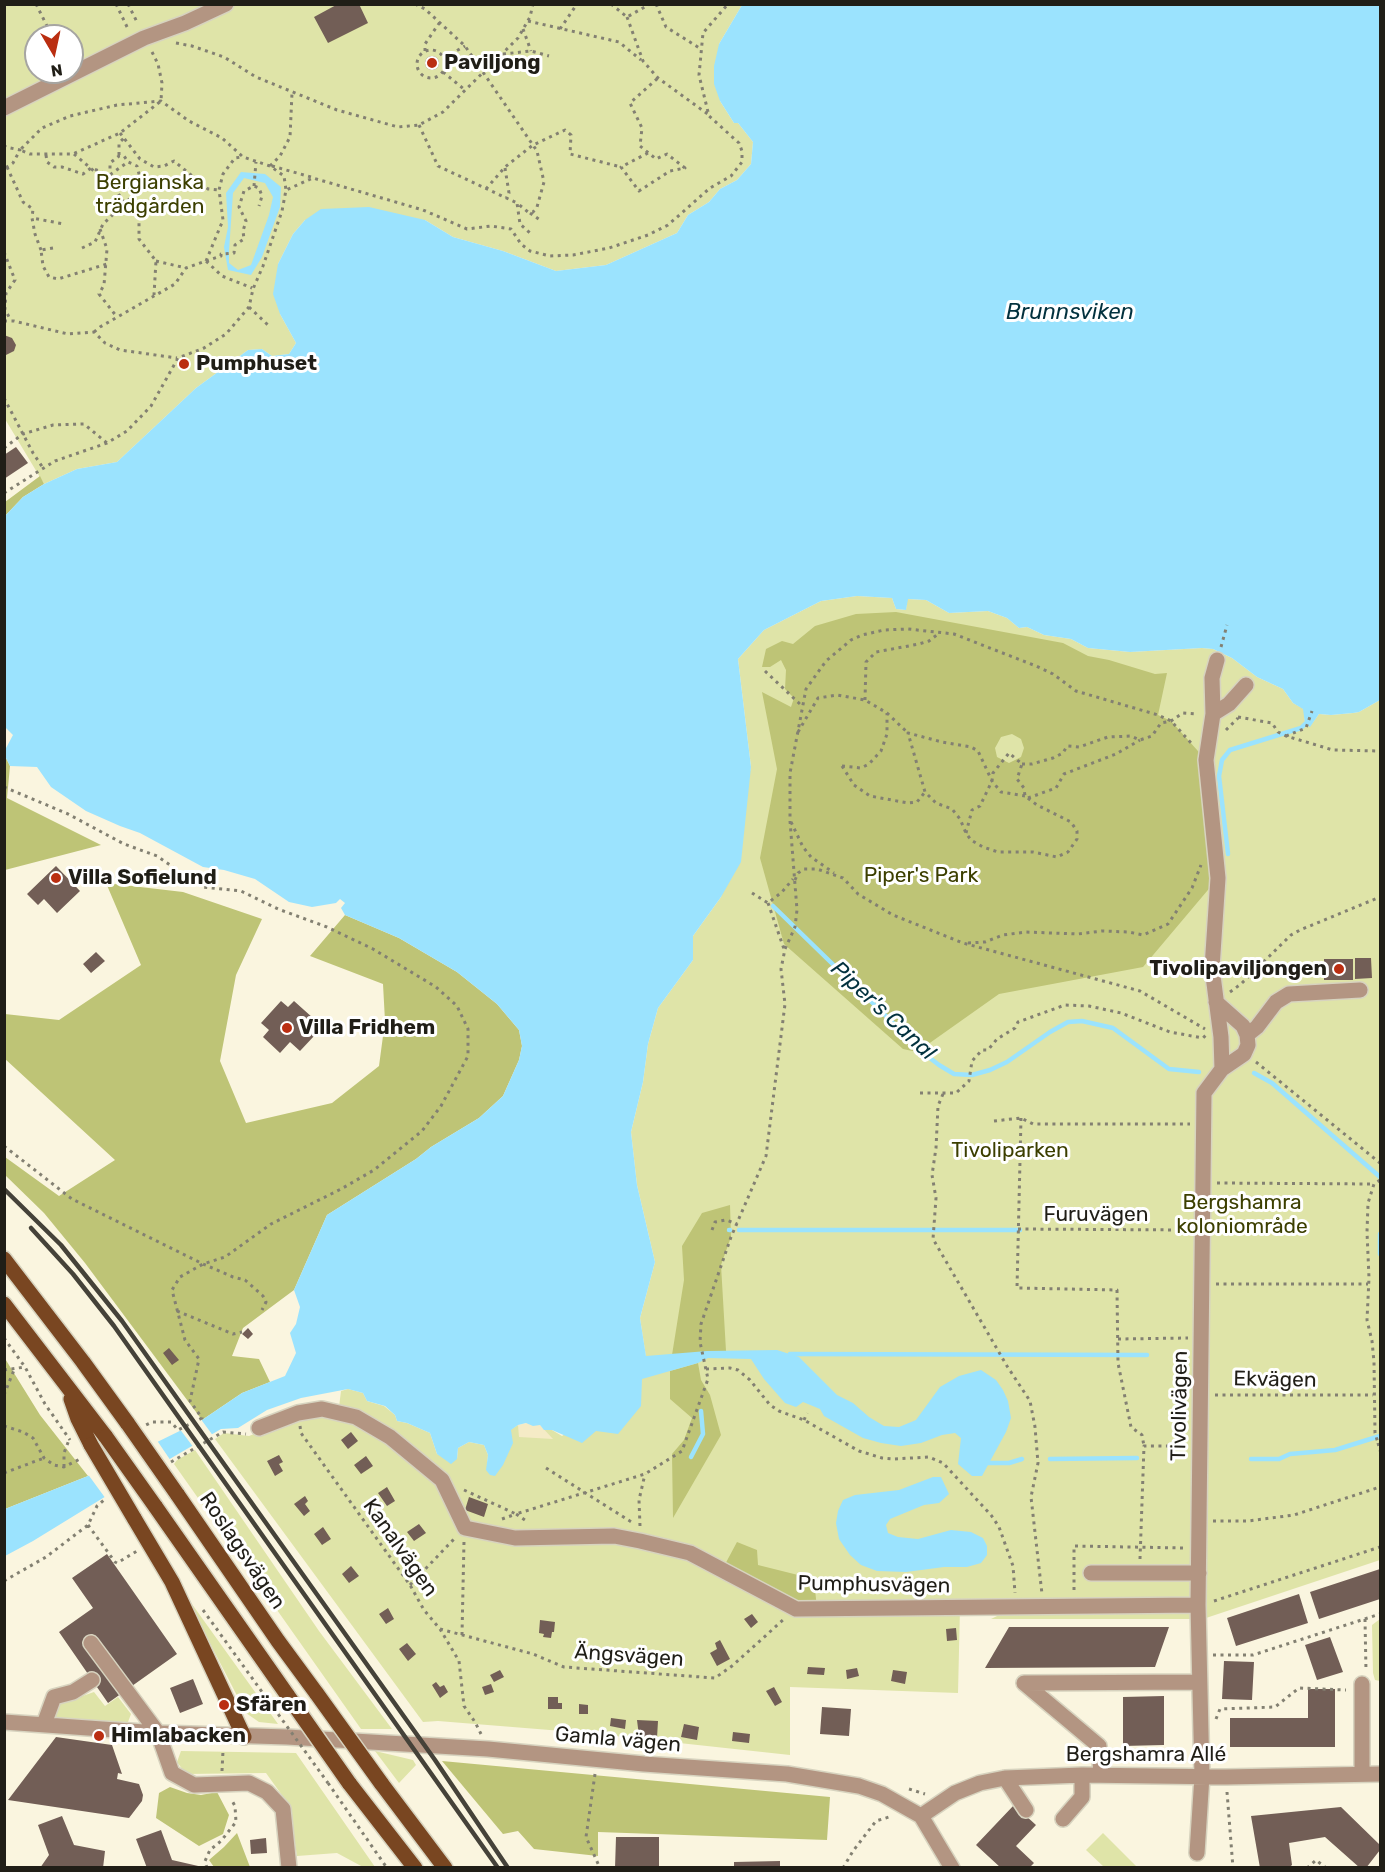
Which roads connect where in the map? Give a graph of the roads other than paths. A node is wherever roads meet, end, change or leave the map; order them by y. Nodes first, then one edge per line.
1 (226, 4) edge
2 (4, 108) edge
3 (1217, 660) road end
4 (1246, 685) dead end
5 (1213, 714) junction
6 (1360, 990) dead end
7 (1216, 1002) junction
8 (1252, 1031) junction
9 (1222, 1069) junction
10 (4, 1259) edge
11 (4, 1304) edge
12 (66, 1384) junction
13 (259, 1428) dead end
14 (1199, 1573) junction
15 (1091, 1574) dead end
16 (1198, 1605) junction
17 (92, 1643) dead end
18 (92, 1680) dead end
19 (1199, 1682) junction
20 (1362, 1687) road end
21 (4, 1722) edge
22 (44, 1724) junction
23 (158, 1733) junction
24 (244, 1737) junction
25 (1362, 1774) junction
26 (1380, 1774) edge
27 (1082, 1775) junction
28 (1101, 1775) junction
29 (1202, 1776) junction
30 (1005, 1778) junction
31 (1026, 1810) dead end
32 (921, 1816) junction
33 (1063, 1819) dead end
34 (1197, 1853) dead end
35 (289, 1868) edge
36 (415, 1868) edge
37 (446, 1868) edge
38 (952, 1868) edge

1 - 2 street
3 - 5 street
4 - 5 street
5 - 7 street
6 - 8 street
7 - 8 street
7 - 9 street
8 - 9 street, Tivolivägen
9 - 14 street, Tivolivägen
10 - 37 main road, Roslagsvägen, bridge
11 - 12 main road
12 - 24 main road, bridge
12 - 36 main road, bridge
13 - 16 street, Pumphusvägen
14 - 15 street
14 - 16 street, Tivolivägen
16 - 19 street, Tivolivägen
17 - 23 street
18 - 22 street
19 - 28 street
19 - 29 street, Tivolivägen
20 - 25 street
21 - 22 street, Gamla vägen
22 - 23 street, Gamla vägen
23 - 24 street, Gamla vägen
23 - 35 street
24 - 32 street, Gamla vägen
25 - 26 street, Bergshamra Allé
25 - 29 street, Bergshamra Allé
27 - 28 street, Bergshamra Allé
27 - 30 street, Bergshamra Allé
27 - 33 street
28 - 29 street, Bergshamra Allé
29 - 34 street, Tivolivägen
30 - 31 street
30 - 32 street, Bergshamra Allé
32 - 38 street, Gamla vägen

